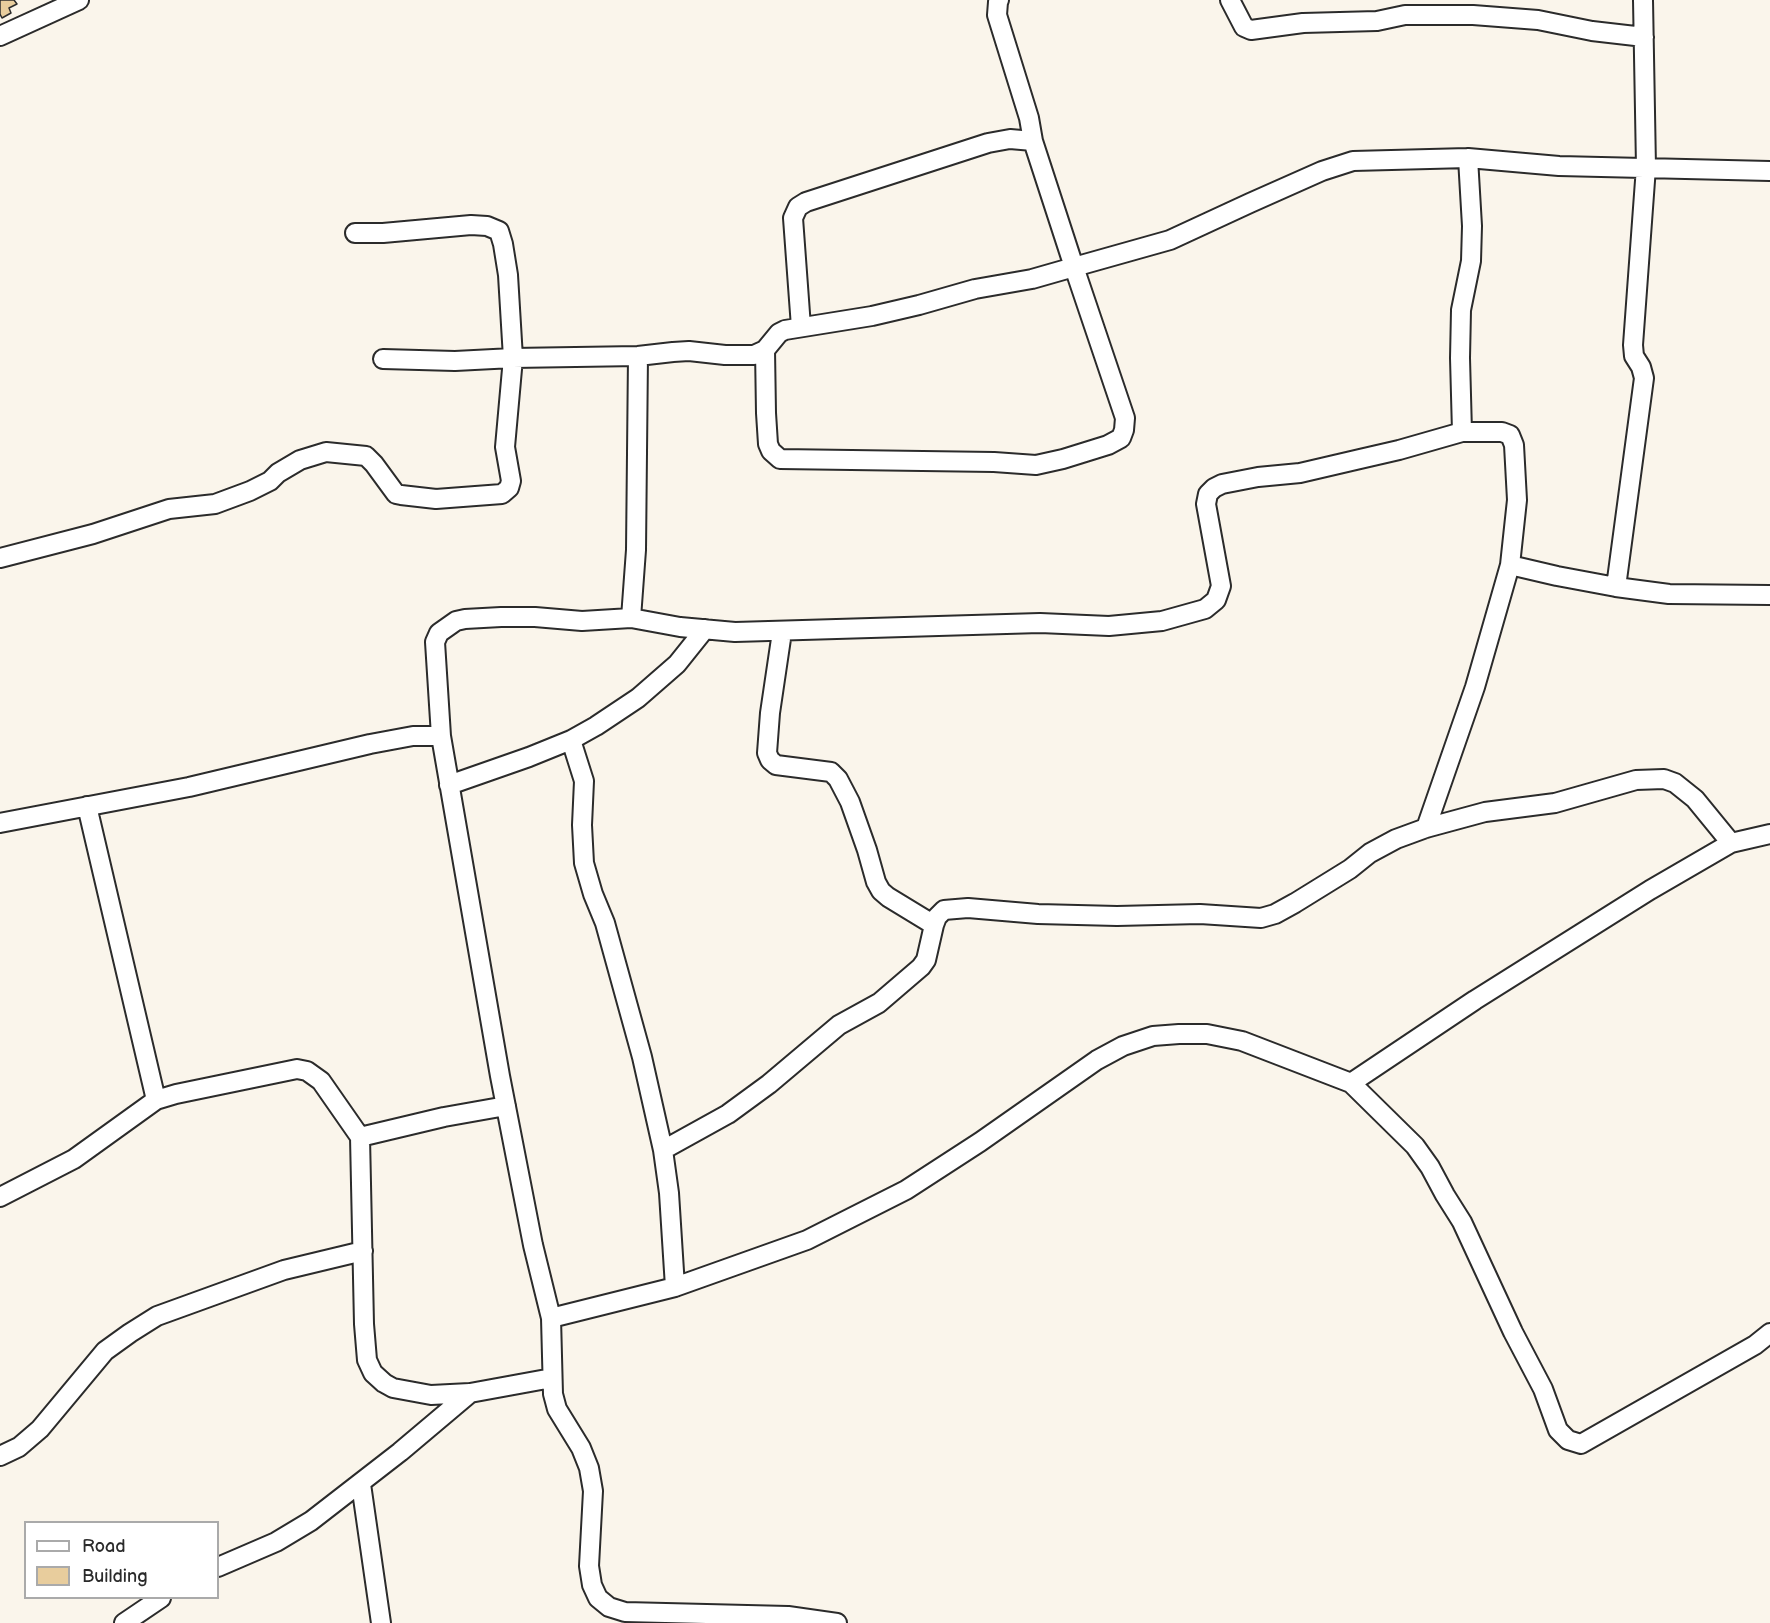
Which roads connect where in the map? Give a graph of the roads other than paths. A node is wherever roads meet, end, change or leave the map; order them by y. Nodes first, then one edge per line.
1 (79, 0) edge
2 (999, 0) edge
3 (1230, 0) edge
4 (1643, 0) edge
5 (1405, 8) edge
6 (0, 36) edge
7 (1644, 37) junction
8 (1033, 141) junction
9 (1468, 158) junction
10 (1646, 167) junction
11 (1770, 171) edge
12 (355, 233) dead end
13 (1074, 267) junction
14 (801, 327) junction
15 (765, 350) junction
16 (638, 356) junction
17 (513, 358) junction
18 (383, 359) dead end
19 (1462, 432) junction
20 (0, 558) edge
21 (1510, 566) junction
22 (1616, 587) junction
23 (1770, 595) edge
24 (631, 618) junction
25 (705, 629) junction
26 (782, 632) junction
27 (441, 736) junction
28 (571, 740) junction
29 (449, 785) junction
30 (87, 806) junction
31 (0, 823) edge
32 (1426, 828) junction
33 (1770, 834) edge
34 (1731, 843) junction
35 (934, 925) junction
36 (1351, 1083) junction
37 (156, 1100) junction
38 (506, 1106) junction
39 (360, 1137) junction
40 (663, 1150) junction
41 (0, 1197) edge
42 (363, 1251) junction
43 (675, 1287) junction
44 (551, 1318) junction
45 (1770, 1333) edge
46 (552, 1378) junction
47 (470, 1393) junction
48 (0, 1456) edge
49 (361, 1484) junction
50 (219, 1567) edge
51 (160, 1599) edge
52 (124, 1623) edge
53 (381, 1623) edge
54 (837, 1623) edge

1 - 6 street
2 - 8 street
3 - 5 street
4 - 7 street
5 - 7 street
7 - 10 street
8 - 13 street
8 - 14 street
9 - 10 street
9 - 13 street
9 - 19 street
10 - 11 street
10 - 22 street
12 - 17 street
13 - 14 street
13 - 15 street
14 - 15 street
15 - 16 street
16 - 17 street
16 - 24 street
17 - 18 street
17 - 20 street
19 - 21 street
19 - 26 street
21 - 22 street
21 - 32 street
22 - 23 street
24 - 25 street
24 - 27 street
25 - 26 street
25 - 28 street
26 - 35 street
27 - 29 street
27 - 30 street
28 - 29 street
28 - 40 street
29 - 38 street
30 - 31 street
30 - 37 street
32 - 34 street
32 - 35 street
33 - 34 street
34 - 36 street
35 - 40 street
36 - 43 street
36 - 45 street
37 - 39 street
37 - 41 street
38 - 39 street
38 - 44 street
39 - 42 street
40 - 43 street
42 - 47 street
42 - 48 street
43 - 44 street
44 - 46 street
46 - 47 street
46 - 54 street
47 - 49 street
49 - 50 street
49 - 53 street
51 - 52 street

